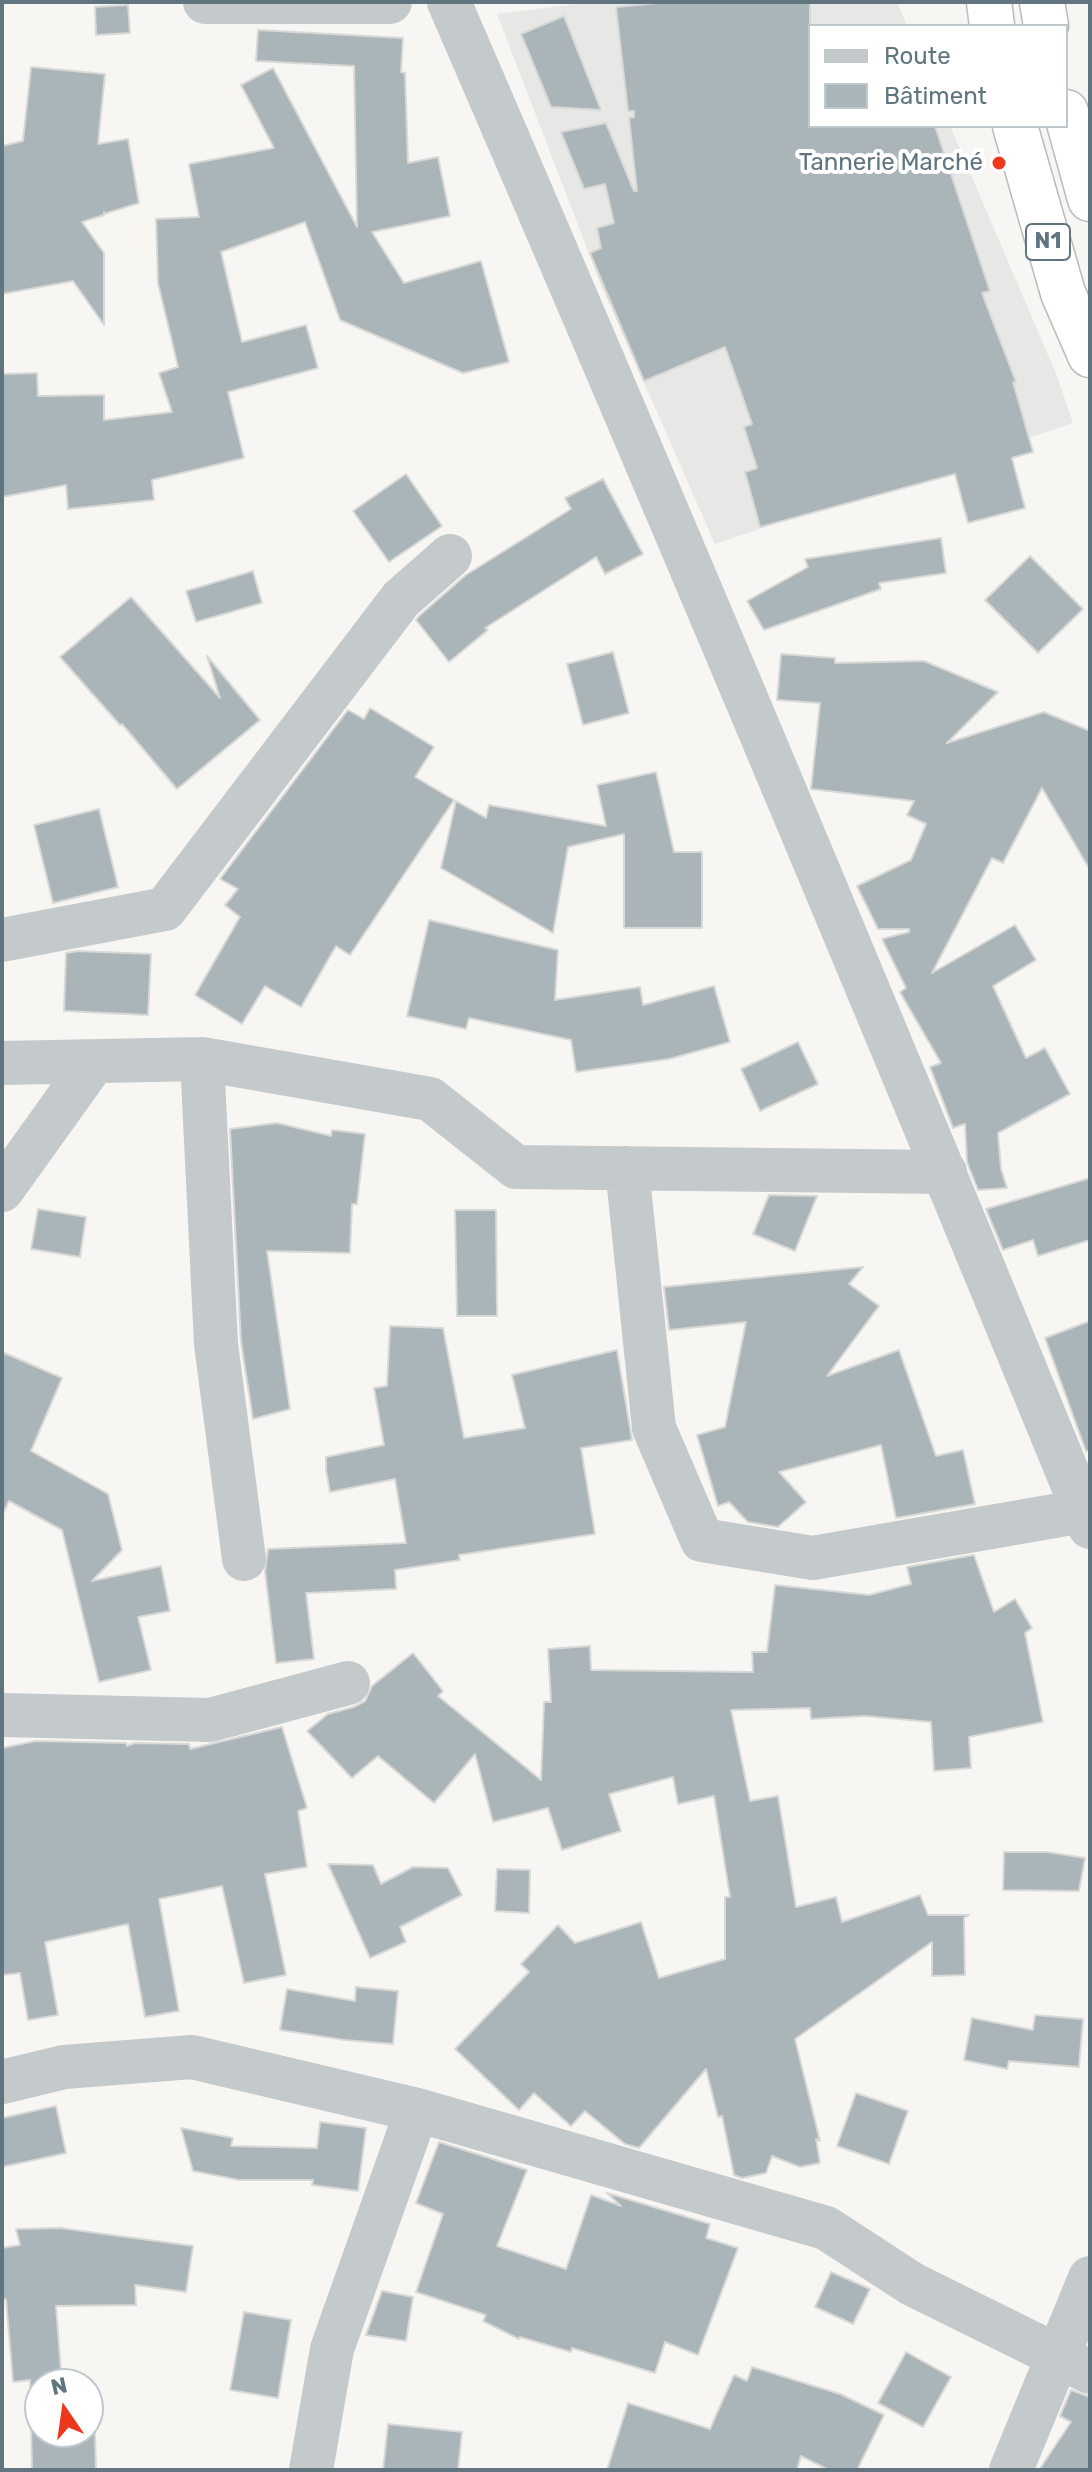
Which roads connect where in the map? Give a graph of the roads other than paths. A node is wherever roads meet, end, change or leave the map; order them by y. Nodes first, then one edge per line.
1 (205, 2) edge
2 (212, 2) edge
3 (390, 2) edge
4 (449, 2) edge
5 (989, 2) edge
6 (1042, 2) edge
7 (992, 24) edge
8 (1046, 24) edge
9 (1068, 119) edge
10 (1016, 128) edge
11 (1090, 199) edge
12 (1090, 355) edge
13 (450, 556) dead end
14 (2, 940) edge
15 (202, 1059) junction
16 (2, 1063) edge
17 (93, 1063) junction
18 (627, 1168) junction
19 (945, 1172) junction
20 (2, 1190) edge
21 (1087, 1519) edge
22 (244, 1559) dead end
23 (348, 1683) dead end
24 (2, 1715) edge
25 (2, 2082) edge
26 (417, 2110) junction
27 (1090, 2278) edge
28 (1075, 2364) edge
29 (311, 2470) edge
30 (1011, 2470) edge

1 - 2 street
2 - 3 street
4 - 19 street
5 - 7 highway
6 - 8 highway
9 - 11 highway, N1
10 - 12 highway, N1
13 - 14 street
15 - 17 street
15 - 18 street
15 - 22 street
16 - 17 street
17 - 20 street
18 - 19 street
18 - 21 street
19 - 21 street
23 - 24 street
25 - 26 street
26 - 28 street
26 - 29 street
27 - 28 street
28 - 30 street

